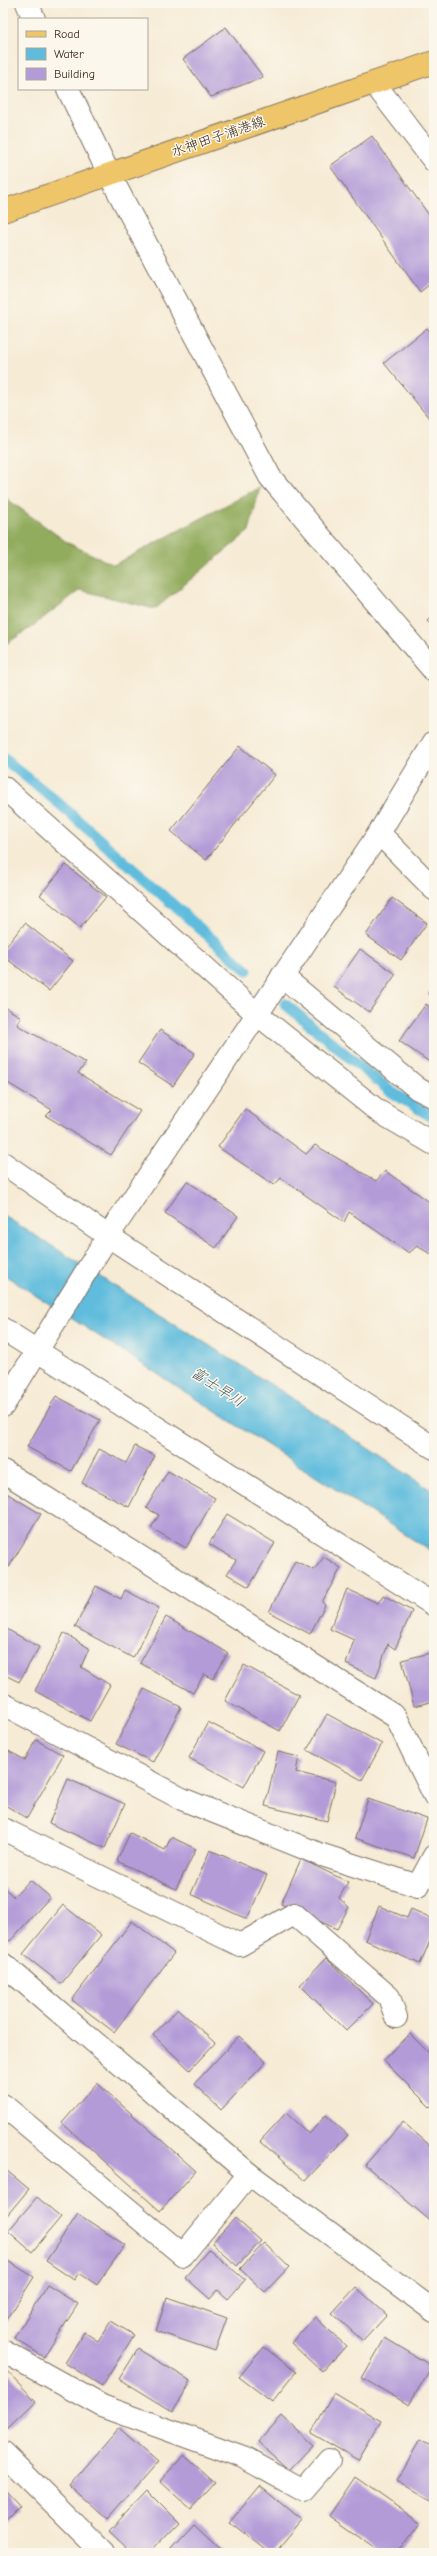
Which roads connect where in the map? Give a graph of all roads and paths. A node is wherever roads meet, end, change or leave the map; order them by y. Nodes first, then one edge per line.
1 (27, 3) edge
2 (34, 18) edge
3 (434, 62) edge
4 (374, 83) junction
5 (68, 90) edge
6 (434, 161) edge
7 (109, 174) junction
8 (3, 211) edge
9 (434, 671) edge
10 (434, 742) edge
11 (3, 787) edge
12 (379, 833) junction
13 (434, 889) edge
14 (282, 976) junction
15 (256, 1014) junction
16 (434, 1097) edge
17 (434, 1144) edge
18 (3, 1163) edge
19 (108, 1236) junction
20 (3, 1329) edge
21 (38, 1351) junction
22 (3, 1406) edge
23 (434, 1448) edge
24 (3, 1470) edge
25 (434, 1605) edge
26 (3, 1704) edge
27 (434, 1795) edge
28 (3, 1829) edge
29 (434, 1856) edge
30 (3, 1964) edge
31 (396, 2017) dead end
32 (3, 2105) edge
33 (249, 2174) junction
34 (434, 2311) edge
35 (3, 2351) edge
36 (3, 2453) edge
37 (330, 2460) dead end
38 (104, 2553) edge

1 - 2 street
3 - 4 main road, 水神田子浦港線
4 - 6 street
4 - 7 main road, 水神田子浦港線
5 - 7 street
7 - 8 main road, 水神田子浦港線
7 - 9 street
10 - 12 street
11 - 15 street
12 - 13 street
12 - 14 street
14 - 15 street
14 - 16 street
15 - 17 street
15 - 19 street
18 - 19 street
19 - 21 street
19 - 23 street
20 - 21 street
21 - 22 street
21 - 25 street
24 - 27 street
26 - 29 street
28 - 31 street
30 - 33 street
32 - 33 street
33 - 34 street
35 - 37 street
36 - 38 street

